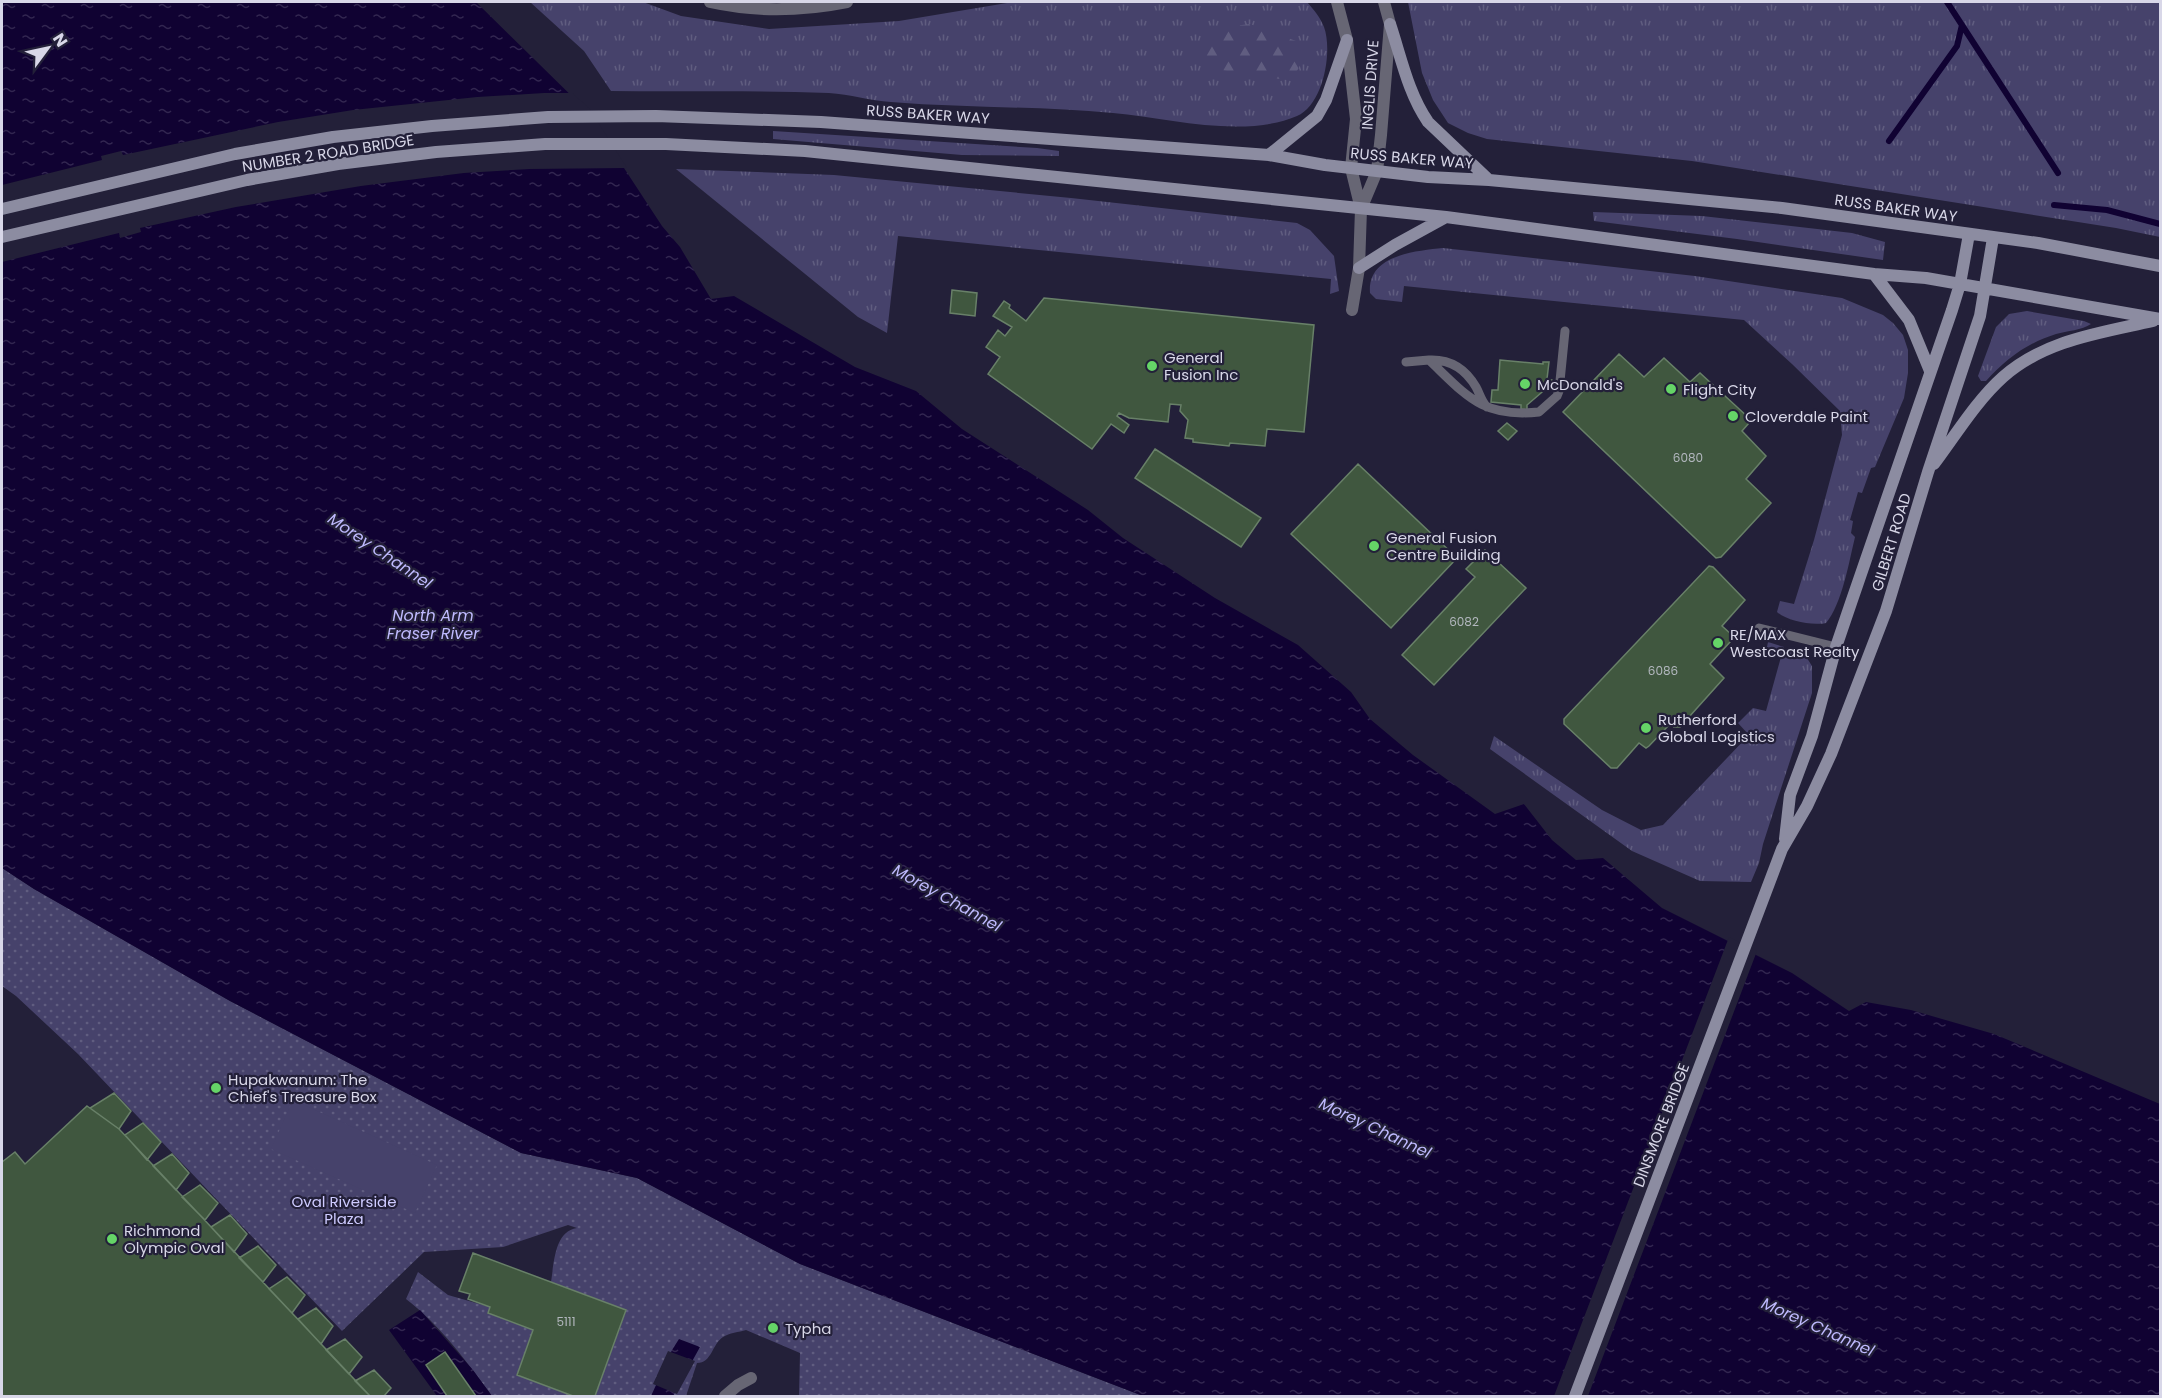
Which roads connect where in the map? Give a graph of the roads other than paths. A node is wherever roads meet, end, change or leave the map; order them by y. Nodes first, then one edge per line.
1 (710, 2) edge
2 (847, 2) edge
3 (1337, 2) edge
4 (1384, 2) edge
5 (1390, 24) junction
6 (1347, 40) junction
7 (656, 116) joint
8 (1269, 155) junction
9 (1351, 168) junction
10 (1377, 171) junction
11 (1489, 180) junction
12 (2, 209) edge
13 (1361, 209) junction
14 (1446, 217) junction
15 (1969, 234) junction
16 (2, 237) edge
17 (1993, 238) junction
18 (2160, 266) edge
19 (1359, 268) junction
20 (1874, 274) junction
21 (1960, 284) junction
22 (1984, 289) junction
23 (1352, 310) dead end
24 (2160, 319) edge
25 (1565, 330) dead end
26 (1429, 360) junction
27 (1406, 362) dead end
28 (1930, 371) junction
29 (1489, 408) junction
30 (1928, 472) junction
31 (1759, 628) dead end
32 (1836, 647) junction
33 (1784, 843) junction
34 (1776, 864) joint
35 (751, 1378) dead end
36 (725, 1396) edge
37 (1575, 1396) edge

1 - 2 street
3 - 6 street, INGLIS DRIVE
4 - 5 street, INGLIS DRIVE
5 - 10 street, INGLIS DRIVE
5 - 11 main road
6 - 8 main road
6 - 9 street, INGLIS DRIVE
7 - 8 main road, RUSS BAKER WAY
7 - 12 main road, NUMBER 2 ROAD BRIDGE
8 - 9 main road, RUSS BAKER WAY
9 - 10 main road, RUSS BAKER WAY
9 - 13 street, INGLIS DRIVE
10 - 11 main road, RUSS BAKER WAY
10 - 13 street, INGLIS DRIVE
11 - 15 main road, RUSS BAKER WAY
13 - 14 main road
13 - 16 main road, NUMBER 2 ROAD BRIDGE
13 - 19 street
14 - 19 main road
14 - 20 main road
15 - 17 main road, RUSS BAKER WAY
15 - 21 main road, GILBERT ROAD
17 - 18 main road, RUSS BAKER WAY
17 - 22 main road, GILBERT ROAD
19 - 23 street
20 - 21 main road
20 - 28 main road
21 - 22 main road
21 - 28 main road, GILBERT ROAD
22 - 24 main road
22 - 30 main road, GILBERT ROAD
24 - 30 main road
25 - 29 lane
26 - 27 lane
26 - 29 lane
26 - 29 lane
28 - 32 main road, GILBERT ROAD
30 - 33 main road, GILBERT ROAD
31 - 32 lane
32 - 33 main road, GILBERT ROAD
33 - 34 main road, GILBERT ROAD
34 - 37 main road, DINSMORE BRIDGE
35 - 36 street

